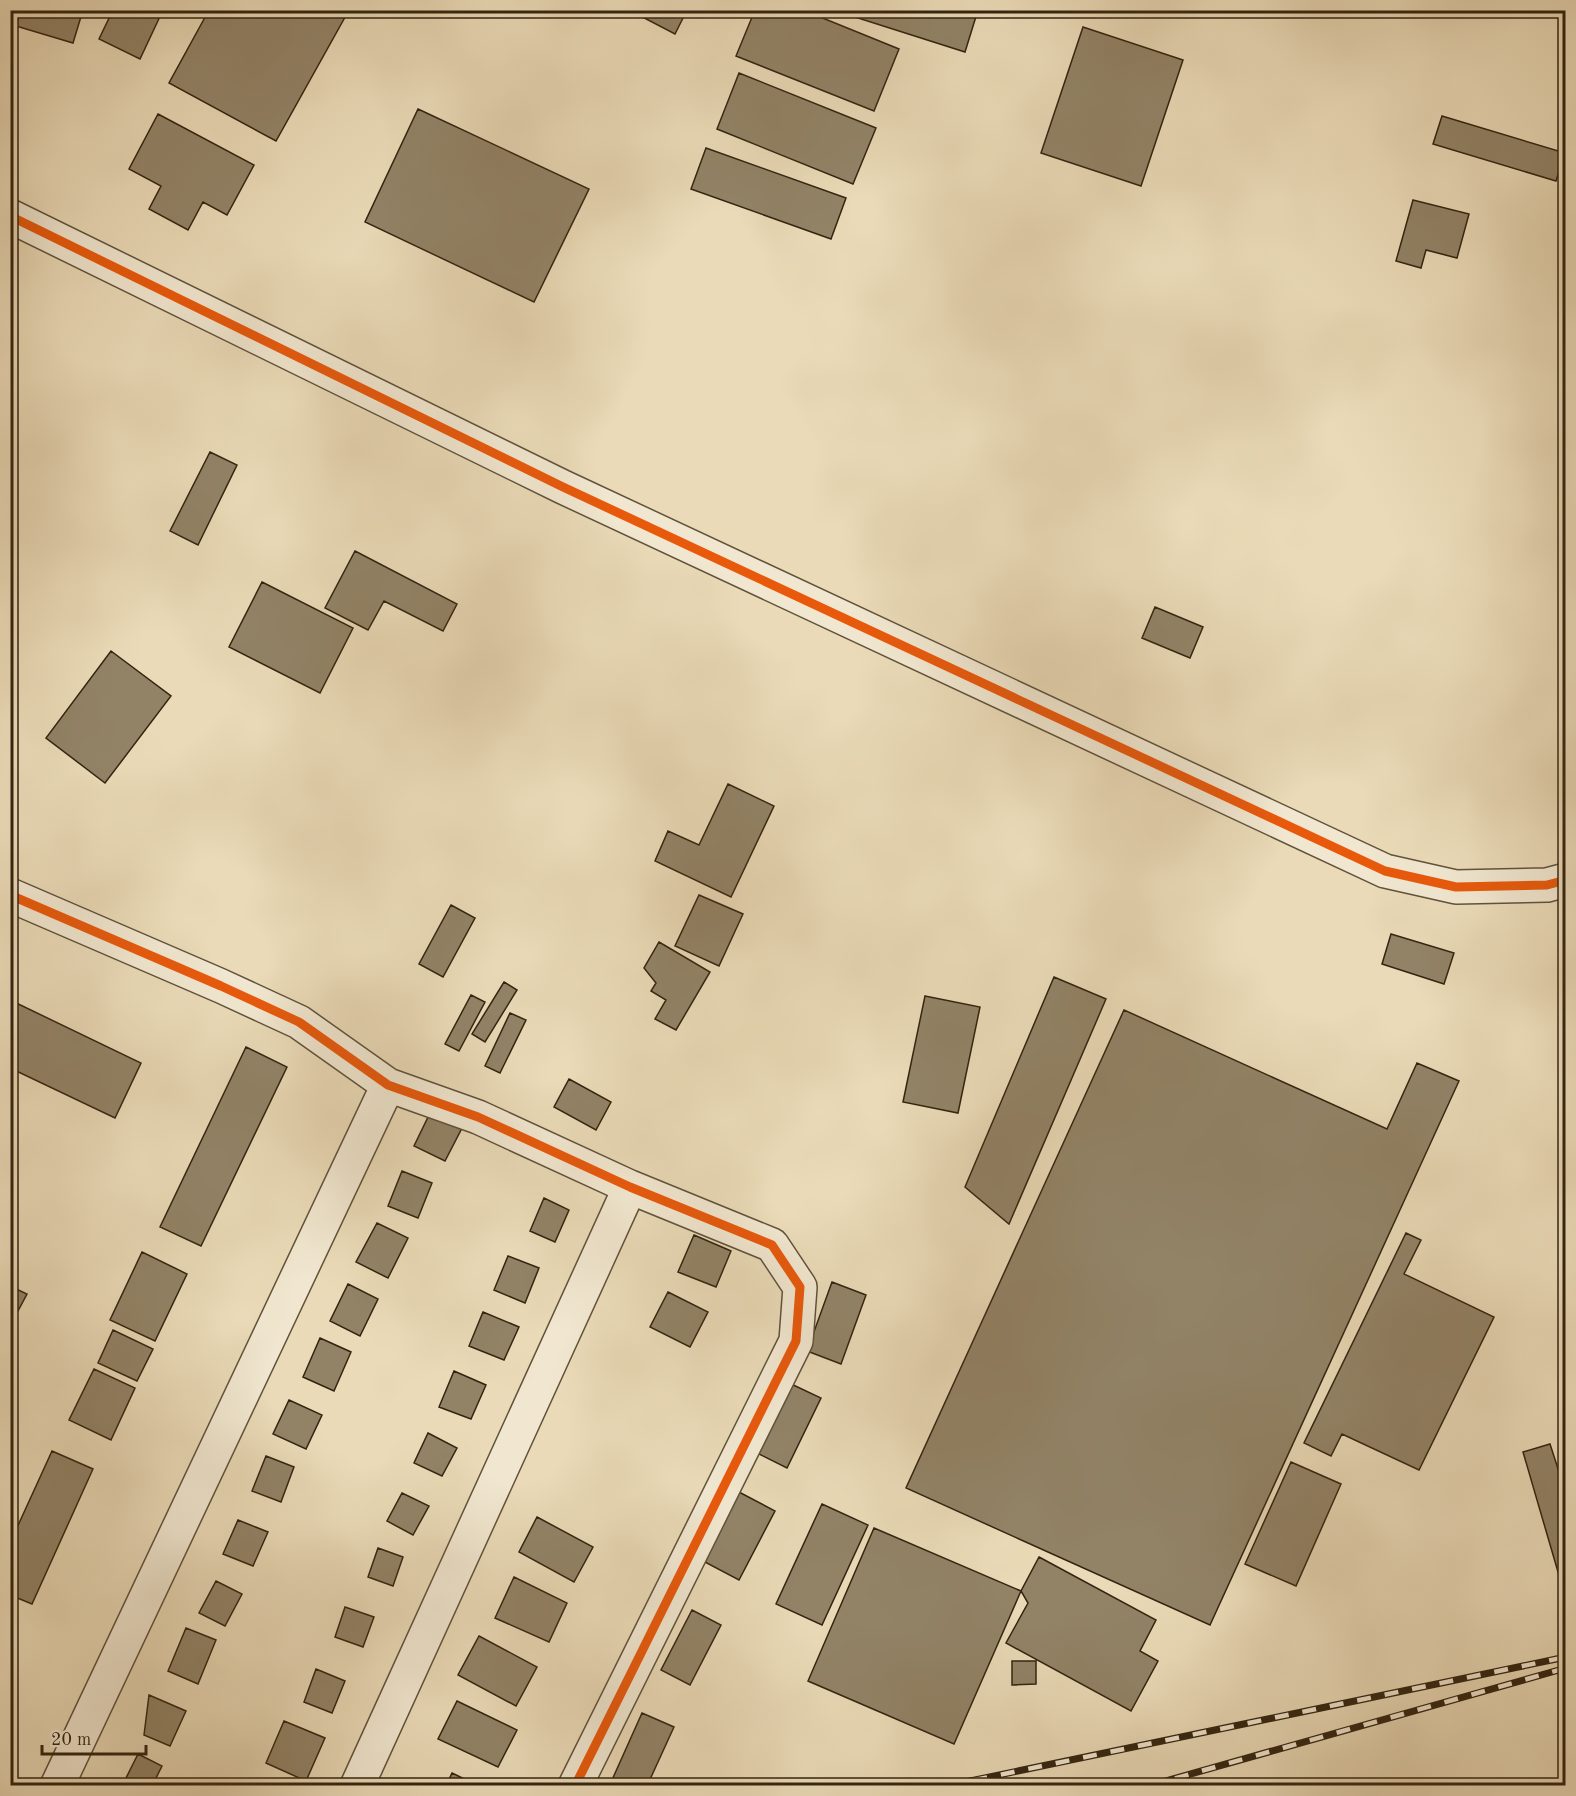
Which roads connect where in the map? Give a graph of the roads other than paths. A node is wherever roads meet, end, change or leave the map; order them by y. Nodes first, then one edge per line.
1 (10, 216) edge
2 (1566, 880) edge
3 (10, 895) edge
4 (388, 1085) junction
5 (630, 1187) junction
6 (57, 1785) edge
7 (357, 1785) edge
8 (575, 1785) edge

1 - 2 street
3 - 4 street
4 - 5 street
4 - 6 street
5 - 7 street
5 - 8 street

